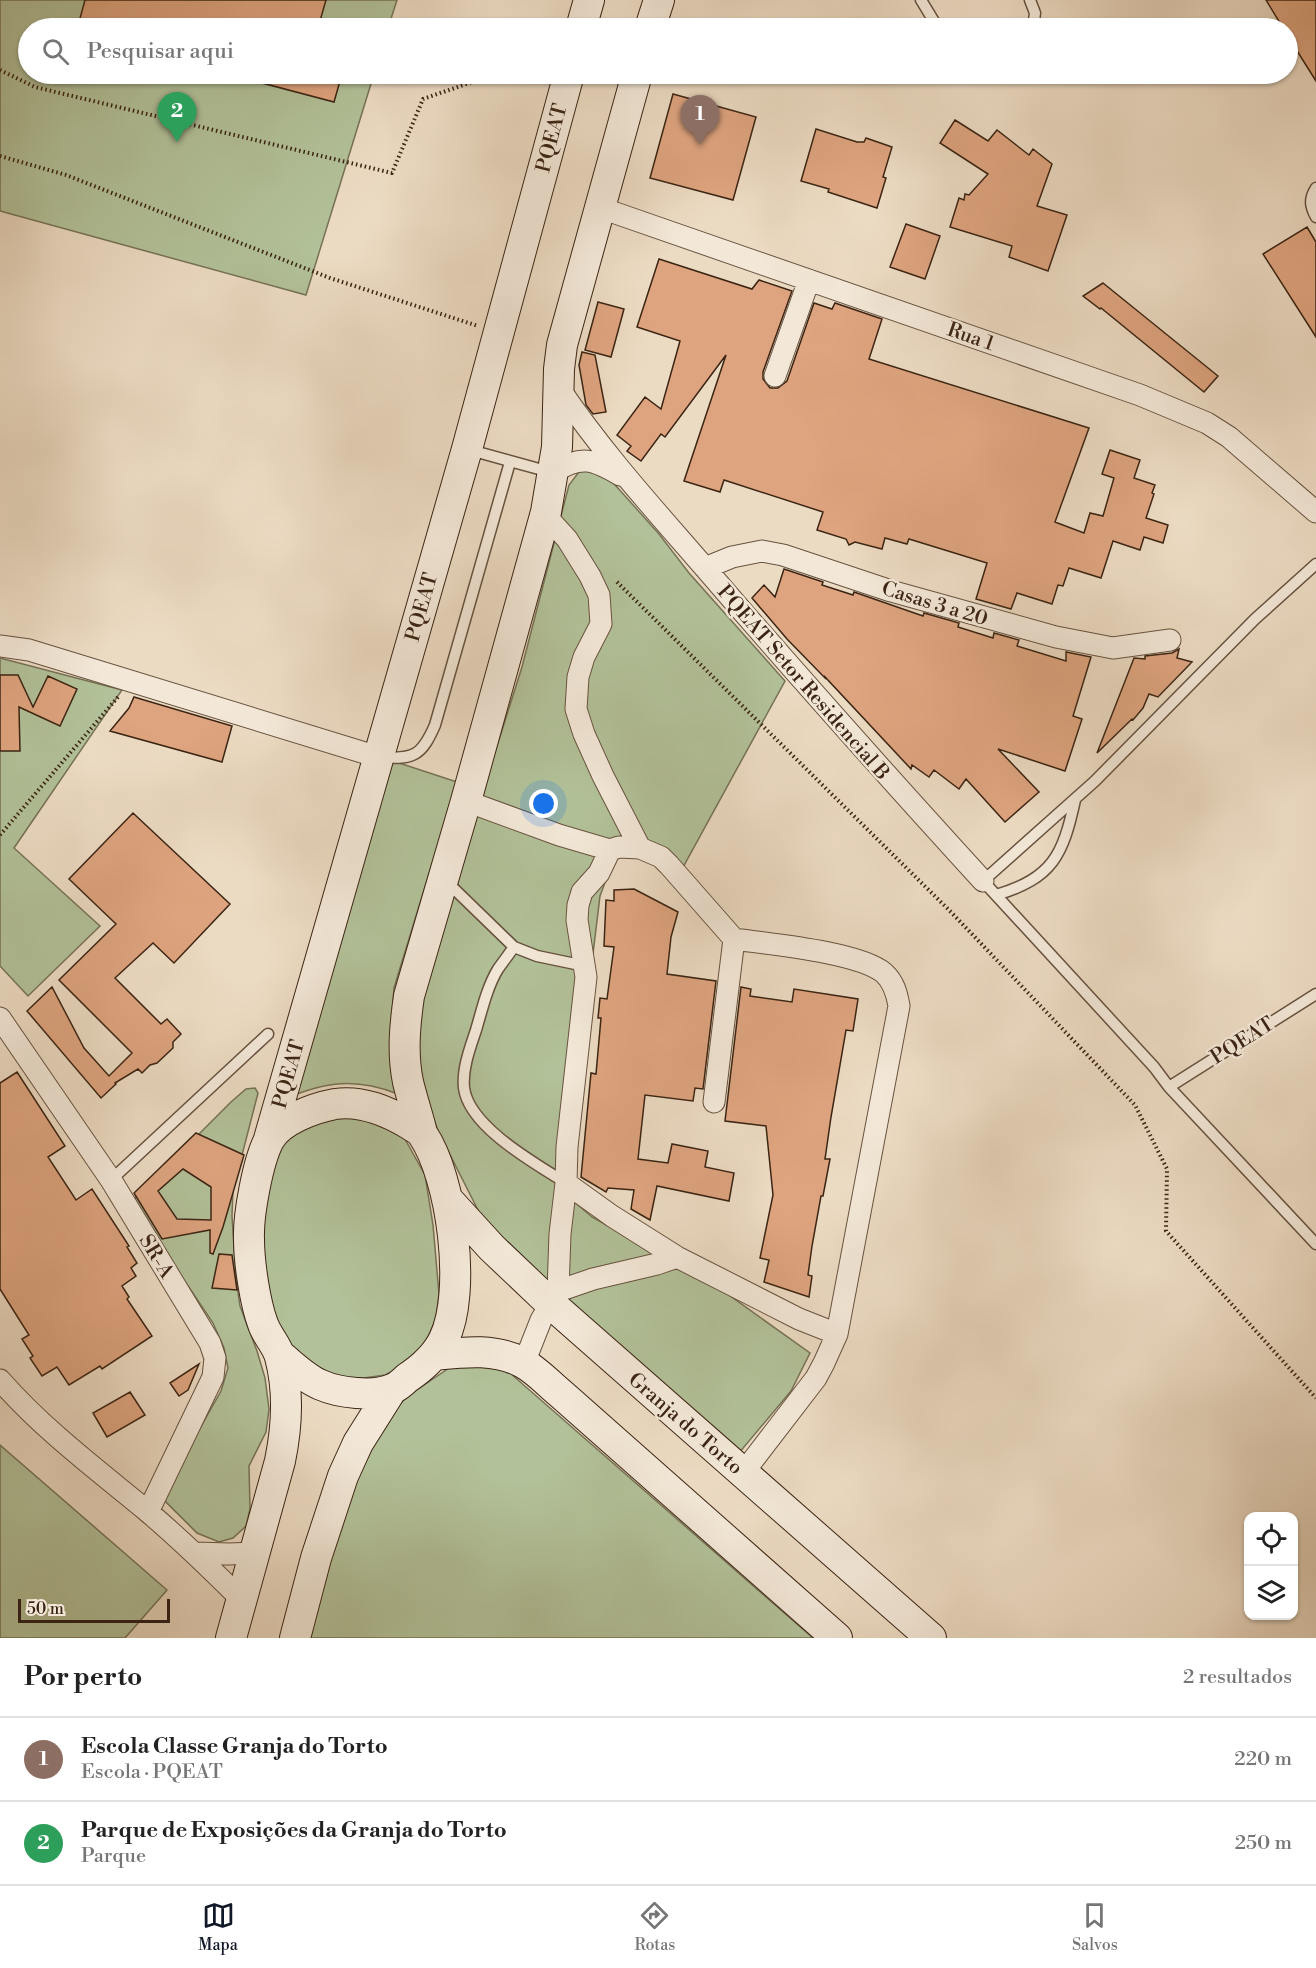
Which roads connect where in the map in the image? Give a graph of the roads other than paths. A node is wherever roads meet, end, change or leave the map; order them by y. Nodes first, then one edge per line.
1 (589, 0) edge
2 (659, 0) edge
3 (921, 0) edge
4 (1030, 0) edge
5 (584, 18) edge
6 (653, 18) edge
7 (931, 18) edge
8 (1034, 18) edge
9 (566, 84) edge
10 (626, 84) edge
11 (1316, 188) edge
12 (601, 208) junction
13 (1316, 217) edge
14 (808, 280) junction
15 (775, 376) dead end
16 (558, 388) junction
17 (466, 449) junction
18 (510, 462) junction
19 (554, 472) junction
20 (628, 480) junction
21 (1316, 512) edge
22 (545, 515) junction
23 (1316, 564) edge
24 (705, 568) junction
25 (1170, 640) dead end
26 (0, 646) edge
27 (378, 757) junction
28 (1075, 799) junction
29 (466, 801) junction
30 (640, 848) junction
31 (610, 850) junction
32 (443, 877) junction
33 (989, 888) junction
34 (734, 939) junction
35 (514, 947) junction
36 (585, 966) junction
37 (1316, 994) edge
38 (0, 1018) edge
39 (268, 1034) dead end
40 (1169, 1086) junction
41 (714, 1102) dead end
42 (422, 1133) junction
43 (269, 1139) junction
44 (111, 1180) junction
45 (566, 1183) junction
46 (449, 1201) junction
47 (1316, 1244) edge
48 (677, 1257) junction
49 (554, 1297) junction
50 (837, 1334) junction
51 (435, 1355) junction
52 (280, 1356) junction
53 (524, 1363) junction
54 (0, 1380) edge
55 (392, 1389) junction
56 (743, 1473) junction
57 (148, 1512) junction
58 (255, 1552) junction
59 (195, 1553) junction
60 (241, 1599) junction
61 (231, 1638) edge
62 (295, 1638) edge
63 (837, 1638) edge
64 (931, 1638) edge

1 - 5 street
2 - 6 street
3 - 7 lane
4 - 8 lane
9 - 17 street, PQEAT
10 - 12 street
11 - 13 lane
12 - 14 street, Rua 1
12 - 16 street
14 - 15 street
14 - 21 street, Rua 1
16 - 19 street
16 - 20 street, PQEAT Setor Residencial B
17 - 18 lane
17 - 27 street, PQEAT
18 - 19 lane
18 - 27 lane
19 - 20 street
19 - 22 street
20 - 24 street, PQEAT Setor Residencial B
22 - 29 street
22 - 30 street
23 - 28 lane
24 - 25 street, Casas 3 a 20
24 - 33 street, PQEAT Setor Residencial B
26 - 27 street
27 - 43 street, PQEAT
28 - 33 lane
28 - 33 lane
29 - 31 street
29 - 32 street
30 - 31 street
30 - 34 street
31 - 36 street
32 - 35 lane
32 - 42 street
33 - 40 lane, PQEAT Setor Residencial B
34 - 41 street
34 - 50 street
35 - 36 lane
35 - 45 lane
36 - 45 street
37 - 40 lane, PQEAT
38 - 44 street, SR-A
39 - 44 lane
40 - 47 lane, PQEAT Setor Residencial B
42 - 43 street
42 - 46 street
43 - 52 street, PQEAT
44 - 57 street, SR-A
45 - 48 street
45 - 49 street
46 - 49 street, Granja do Torto
46 - 51 street
48 - 49 street
48 - 50 street
49 - 53 street
49 - 56 street, Granja do Torto
50 - 56 street
51 - 53 street
51 - 55 street
52 - 55 street
52 - 58 street
53 - 63 street
54 - 57 street
55 - 62 street
56 - 64 street, Granja do Torto
57 - 59 street
58 - 59 street
58 - 60 street
59 - 60 street
60 - 61 street

